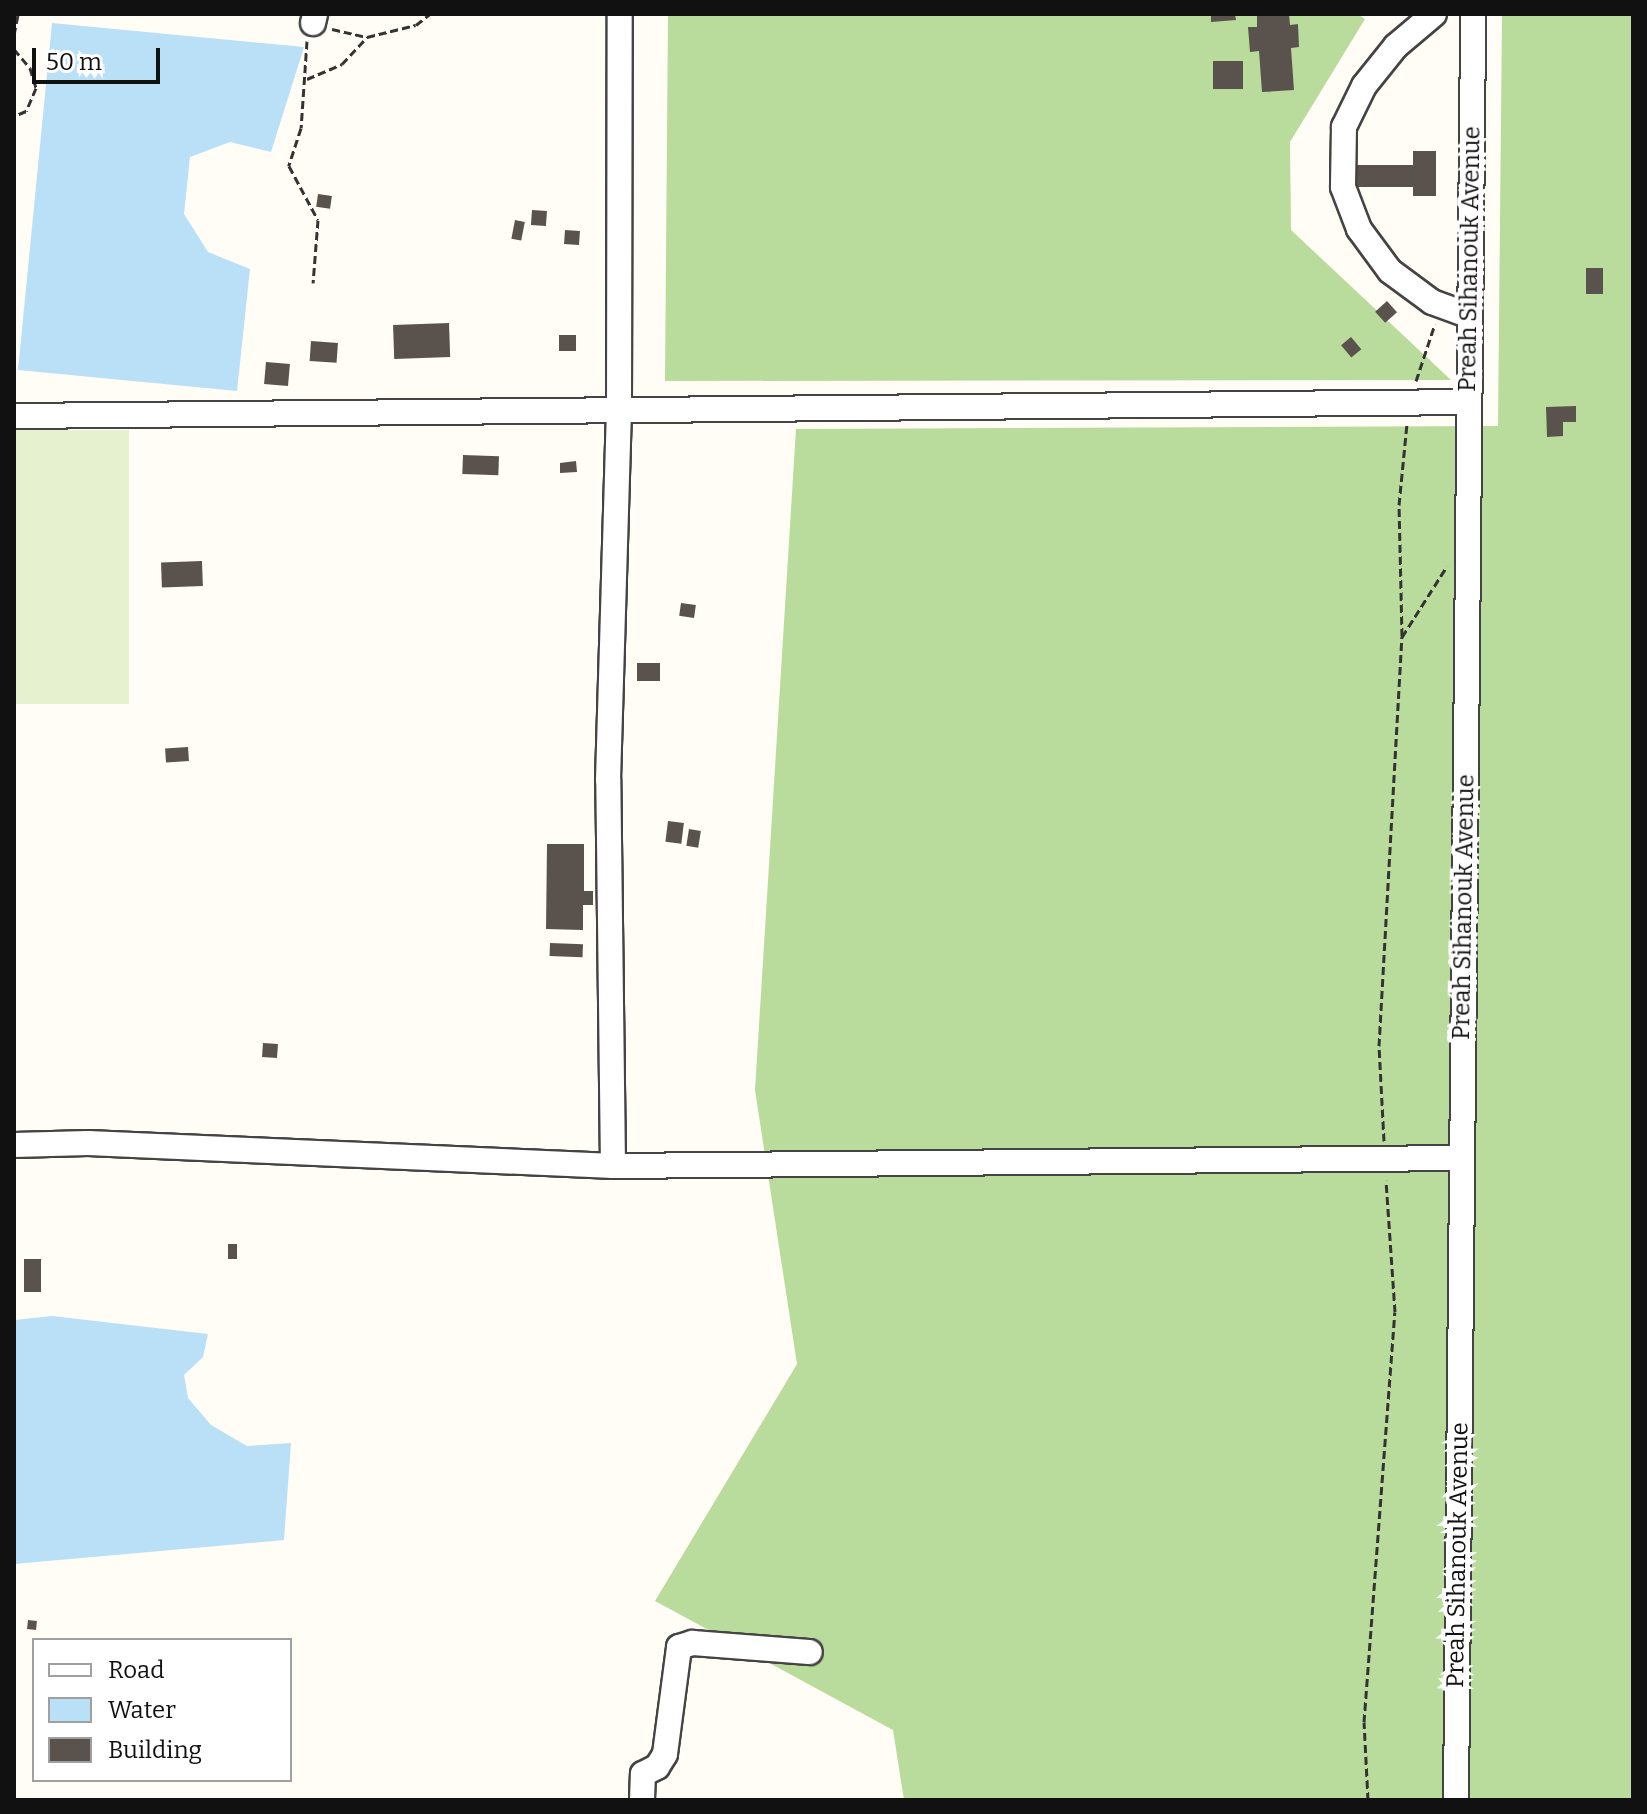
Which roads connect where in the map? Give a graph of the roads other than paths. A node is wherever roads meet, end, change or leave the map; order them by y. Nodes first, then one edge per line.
1 (620, 14) edge
2 (1434, 14) edge
3 (1473, 14) edge
4 (1470, 316) junction
5 (1469, 402) junction
6 (619, 408) junction
7 (14, 416) edge
8 (14, 1145) edge
9 (1462, 1158) junction
10 (613, 1166) junction
11 (810, 1652) dead end
12 (642, 1800) edge
13 (1456, 1800) edge

1 - 6 street
2 - 4 street
3 - 4 street, Preah Sihanouk Avenue
4 - 5 street, Preah Sihanouk Avenue
5 - 6 street
5 - 9 street, Preah Sihanouk Avenue
6 - 7 street
6 - 10 street
8 - 10 street
9 - 10 street
9 - 13 street, Preah Sihanouk Avenue
11 - 12 street

